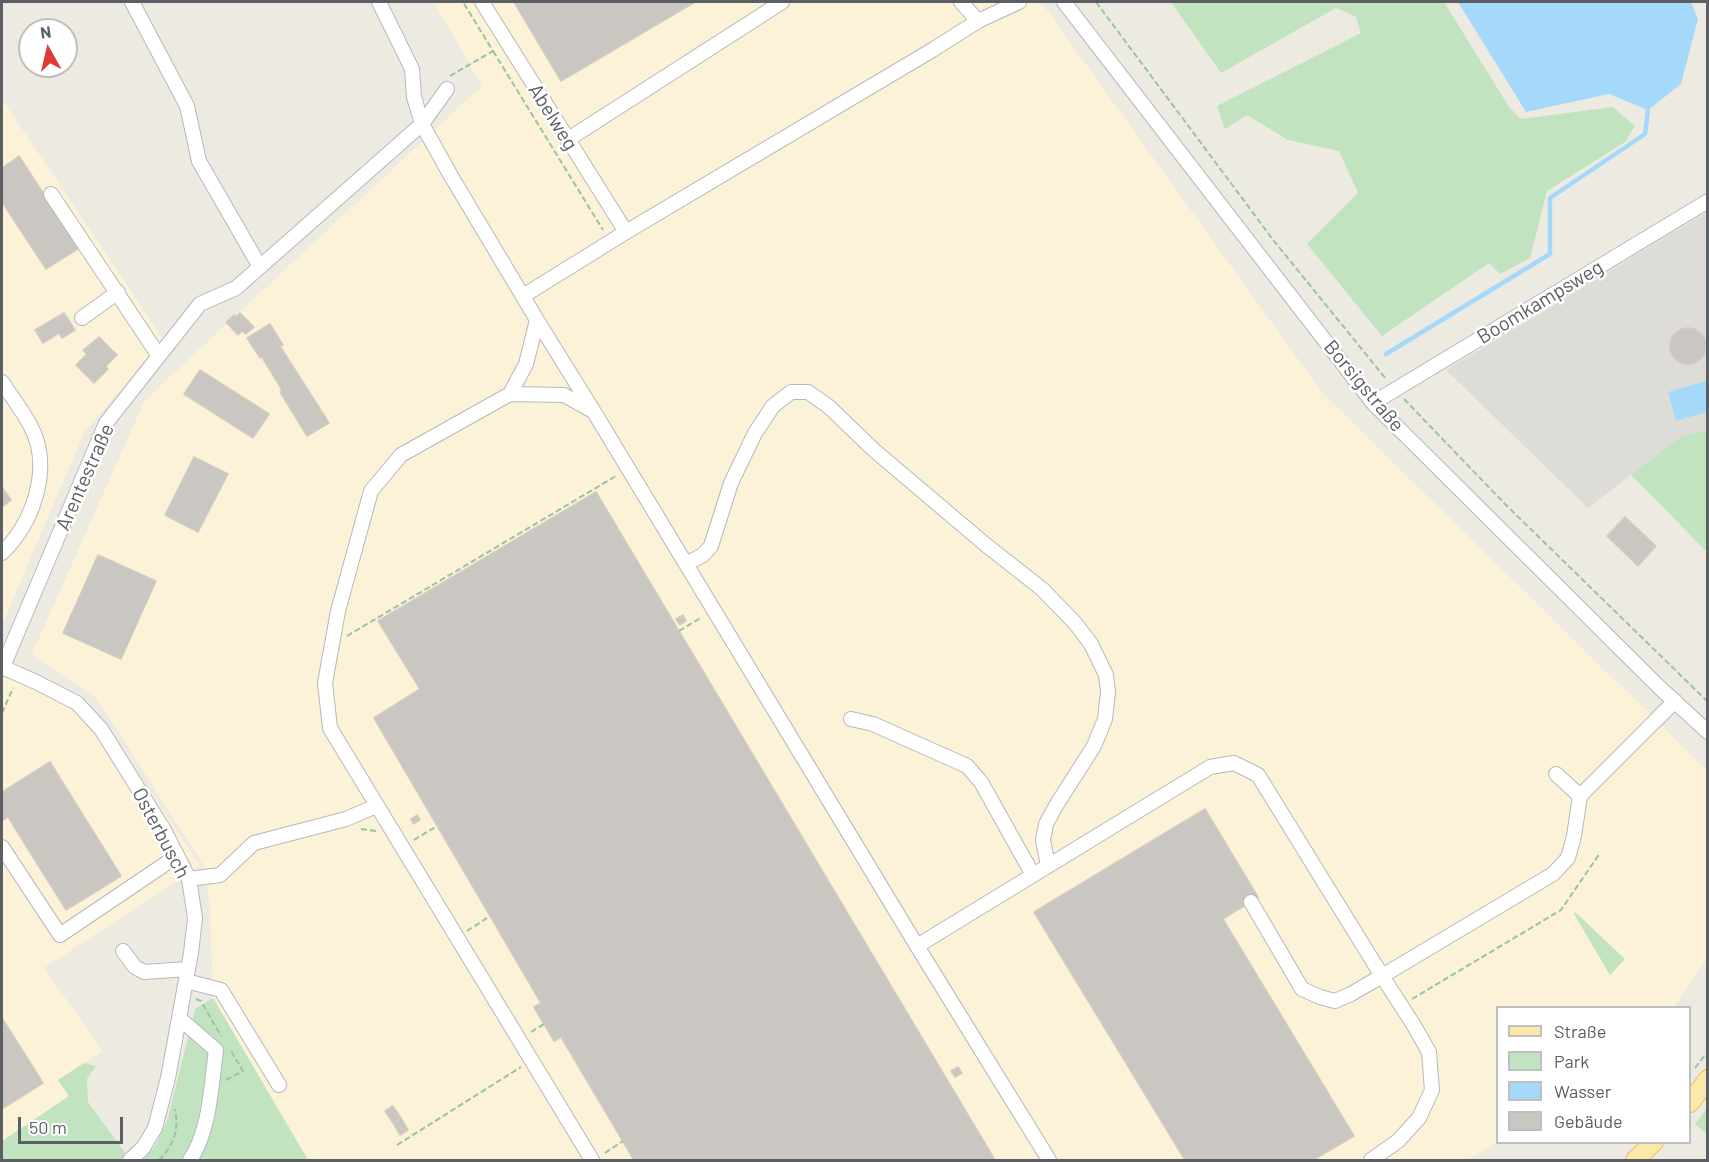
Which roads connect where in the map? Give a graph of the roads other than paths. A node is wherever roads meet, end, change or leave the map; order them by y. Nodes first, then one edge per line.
1 (132, 2) edge
2 (379, 2) edge
3 (482, 2) edge
4 (782, 2) edge
5 (961, 2) edge
6 (1019, 2) edge
7 (1064, 2) edge
8 (978, 21) junction
9 (447, 89) road end
10 (422, 124) junction
11 (567, 140) junction
12 (51, 194) dead end
13 (1707, 201) edge
14 (626, 232) junction
15 (260, 267) junction
16 (117, 292) junction
17 (523, 296) junction
18 (82, 318) dead end
19 (537, 320) junction
20 (159, 356) junction
21 (2, 382) edge
22 (510, 394) junction
23 (1373, 403) junction
24 (594, 412) junction
25 (2, 554) edge
26 (686, 564) junction
27 (5, 645) edge
28 (2, 668) edge
29 (1675, 701) junction
30 (851, 719) dead end
31 (1707, 732) edge
32 (1556, 774) dead end
33 (1580, 796) junction
34 (376, 806) junction
35 (2, 847) edge
36 (177, 856) junction
37 (1048, 866) junction
38 (1033, 875) junction
39 (189, 879) junction
40 (1251, 902) dead end
41 (917, 946) junction
42 (123, 951) dead end
43 (187, 975) junction
44 (1382, 976) junction
45 (179, 1018) junction
46 (1699, 1076) edge
47 (279, 1085) dead end
48 (1691, 1098) edge
49 (1653, 1144) edge
50 (597, 1157) edge
51 (130, 1161) edge
52 (190, 1161) edge
53 (1049, 1161) edge
54 (1371, 1161) edge
55 (1635, 1161) edge

1 - 15 street
2 - 10 street
3 - 11 street, Abelweg
4 - 11 street
5 - 8 street
6 - 8 street
7 - 23 street, Borsigstraße
8 - 14 street
9 - 10 street
10 - 15 street
10 - 17 street
11 - 14 street, Abelweg
12 - 16 street
13 - 23 street, Boomkampsweg
14 - 17 street
15 - 20 street, Arentestraße
16 - 18 street
16 - 20 street
17 - 19 street
19 - 22 street
19 - 24 street
20 - 27 street, Arentestraße
21 - 25 street
22 - 24 street
22 - 34 street
23 - 29 street, Borsigstraße
24 - 26 street
26 - 37 street
26 - 41 street
27 - 28 street, Arentestraße
28 - 36 street, Osterbusch
29 - 31 street, Borsigstraße
29 - 33 street
30 - 38 street
32 - 33 street
33 - 44 street
34 - 39 street
34 - 50 street
35 - 36 street
36 - 39 street, Osterbusch
37 - 38 street
37 - 44 street
38 - 41 street
39 - 43 street, Osterbusch
40 - 44 street
41 - 53 street
42 - 43 street
43 - 45 street, Osterbusch
43 - 47 street
44 - 54 street
45 - 51 street, Osterbusch
45 - 52 street
46 - 48 main road
49 - 55 main road

